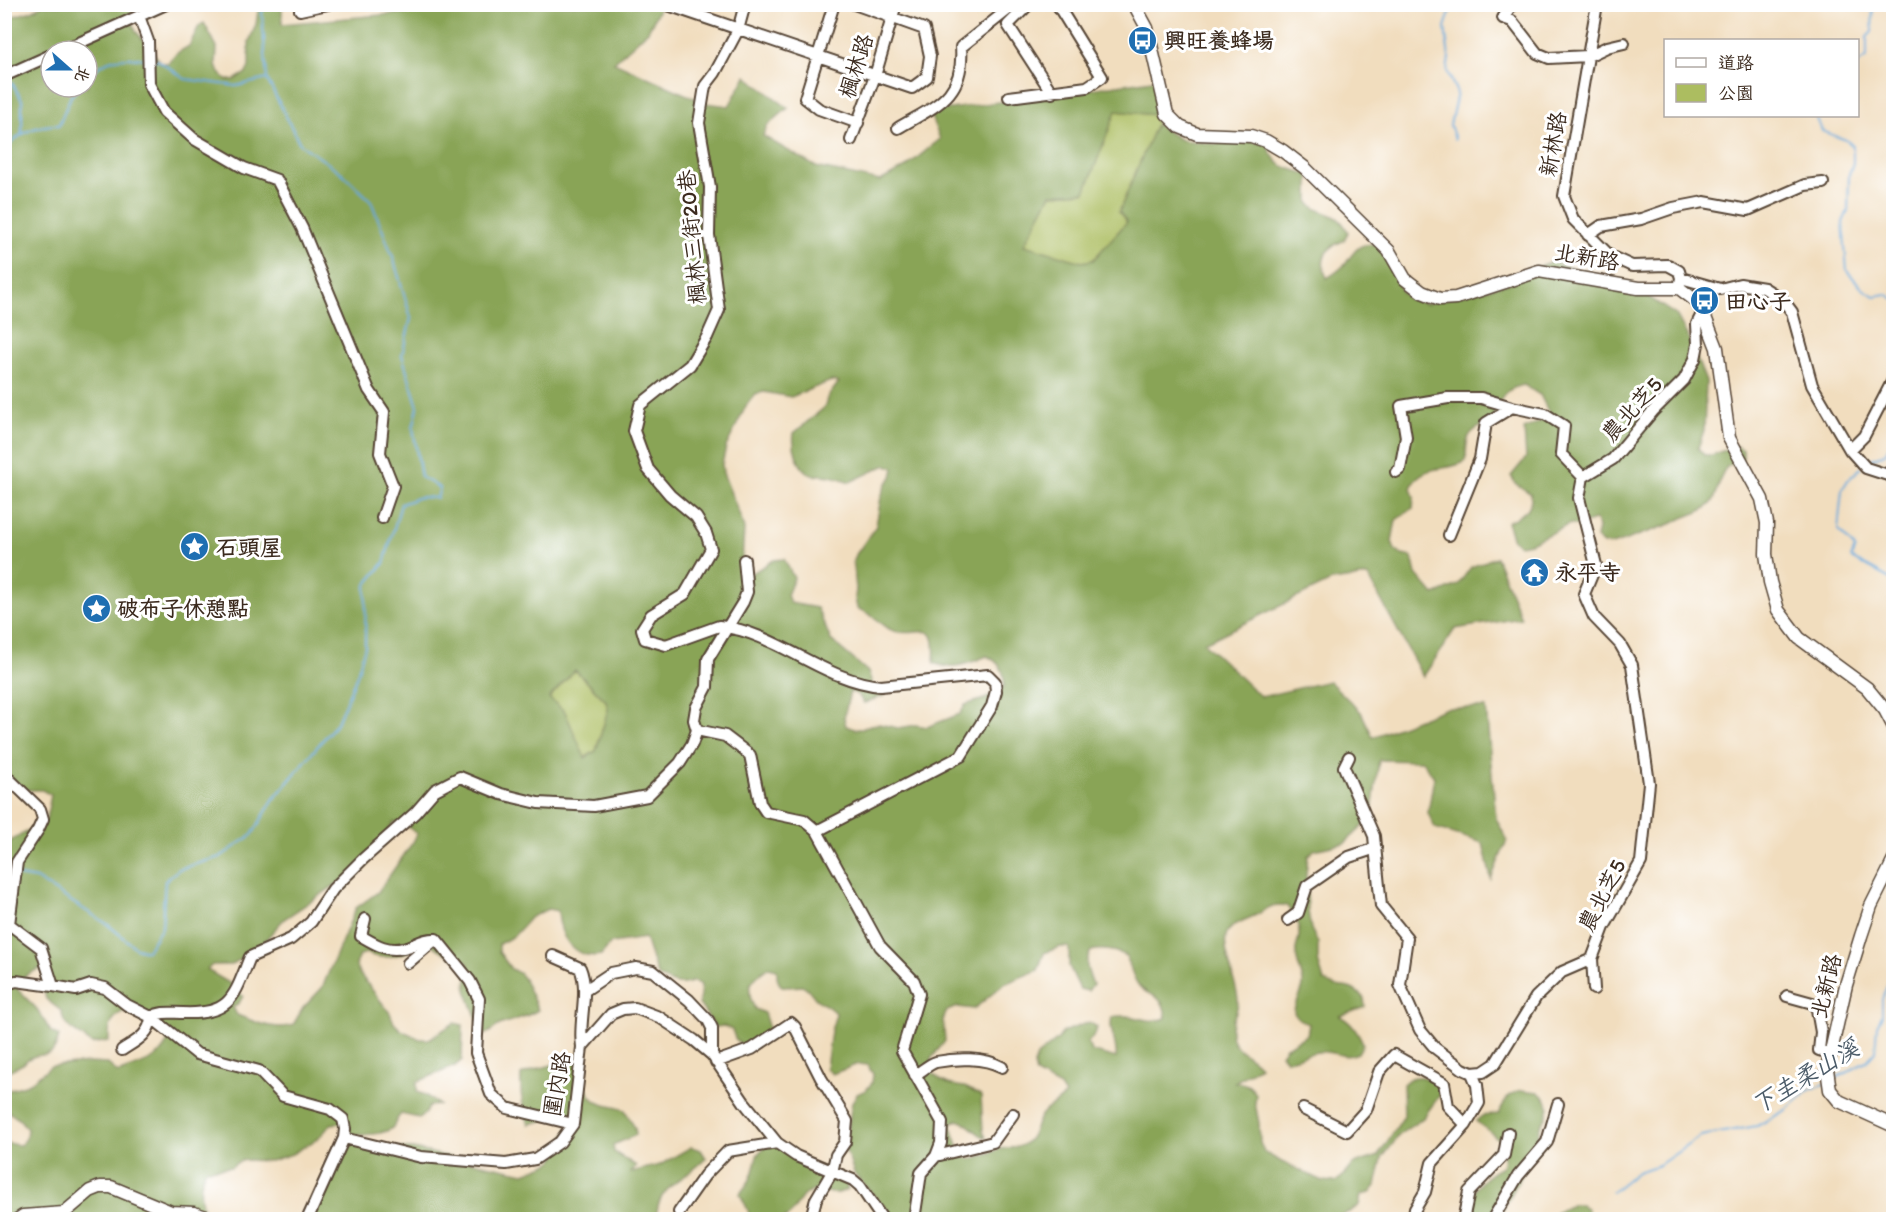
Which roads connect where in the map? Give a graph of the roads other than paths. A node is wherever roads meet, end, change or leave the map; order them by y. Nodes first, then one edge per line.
1 (328, 4) edge
2 (665, 4) edge
3 (745, 4) edge
4 (834, 4) edge
5 (854, 4) edge
6 (896, 4) edge
7 (1015, 4) edge
8 (1029, 4) edge
9 (1057, 4) edge
10 (1134, 4) edge
11 (1512, 4) edge
12 (1597, 4) edge
13 (159, 6) edge
14 (300, 10) dead end
15 (140, 16) junction
16 (893, 17) junction
17 (738, 30) junction
18 (88, 39) edge
19 (1624, 43) dead end
20 (1588, 56) junction
21 (819, 57) junction
22 (39, 60) edge
23 (4, 76) edge
24 (875, 76) junction
25 (1052, 93) junction
26 (1009, 97) dead end
27 (858, 123) junction
28 (898, 128) dead end
29 (851, 140) dead end
30 (1823, 183) dead end
31 (1588, 235) junction
32 (1680, 283) junction
33 (1703, 312) junction
34 (1893, 378) edge
35 (1512, 407) junction
36 (1850, 450) junction
37 (1396, 472) dead end
38 (1583, 477) junction
39 (1893, 477) edge
40 (382, 518) dead end
41 (1449, 535) dead end
42 (744, 560) dead end
43 (726, 627) junction
44 (1893, 727) edge
45 (697, 730) junction
46 (1349, 757) dead end
47 (4, 774) edge
48 (817, 831) junction
49 (1376, 848) junction
50 (1893, 860) edge
51 (365, 919) dead end
52 (1288, 920) dead end
53 (436, 939) junction
54 (553, 956) dead end
55 (1592, 959) junction
56 (408, 963) dead end
57 (4, 985) edge
58 (54, 986) junction
59 (1594, 989) dead end
60 (584, 991) junction
61 (1787, 996) dead end
62 (151, 1017) junction
63 (582, 1047) junction
64 (122, 1050) dead end
65 (1829, 1053) junction
66 (714, 1058) junction
67 (1002, 1067) dead end
68 (1472, 1073) junction
69 (915, 1075) junction
70 (1558, 1104) dead end
71 (1303, 1109) dead end
72 (1013, 1114) dead end
73 (573, 1124) junction
74 (1466, 1125) junction
75 (1893, 1126) edge
76 (1508, 1133) dead end
77 (344, 1138) junction
78 (777, 1143) junction
79 (936, 1156) junction
80 (832, 1172) junction
81 (679, 1212) dead end
82 (811, 1218) edge
83 (17, 1220) edge
84 (215, 1220) edge
85 (307, 1220) edge
86 (883, 1220) edge
87 (914, 1220) edge
88 (1413, 1220) edge
89 (1463, 1220) edge
90 (1492, 1220) edge

1 - 14 street
2 - 17 street
3 - 17 street
4 - 21 street
5 - 16 street
6 - 16 street, 楓林路
7 - 28 street
8 - 25 street
9 - 25 street
10 - 32 main road, 北新路
11 - 20 street
12 - 20 street, 新林路
13 - 15 street
15 - 18 street
15 - 40 street
16 - 24 street, 楓林路
16 - 24 street
17 - 21 street
17 - 43 street, 楓林三街20巷
19 - 20 street
20 - 31 street, 新林路
21 - 24 street
21 - 27 street
22 - 23 street
24 - 27 street, 楓林路
25 - 26 street
27 - 29 street, 楓林路
30 - 31 street
31 - 32 street, 新林路
32 - 33 main road
32 - 36 street, 新林路
33 - 38 street, 農北芝5
33 - 44 main road
34 - 36 street
35 - 37 street
35 - 38 street
35 - 41 street
36 - 39 street, 新林路
38 - 55 street, 農北芝5
42 - 43 street
43 - 45 street
43 - 48 street
45 - 48 street
45 - 62 street
46 - 49 street
47 - 58 street
48 - 69 street
49 - 52 street
49 - 68 street
50 - 65 main road, 北新路
51 - 53 street
53 - 56 street
53 - 73 street
54 - 60 street
55 - 59 street
55 - 68 street, 農北芝5
57 - 58 street
58 - 62 street
60 - 63 street
60 - 66 street
61 - 65 street
62 - 64 street
62 - 77 street
63 - 66 street, 圍內路
63 - 73 street, 圍內路
65 - 75 main road, 北新路
66 - 78 street, 圍內路
66 - 80 street
67 - 69 street
68 - 74 street
69 - 79 street
70 - 90 street
71 - 74 street
72 - 79 street
73 - 77 street, 圍內路
74 - 88 street
76 - 89 street
77 - 85 street
78 - 80 street, 圍內路
78 - 81 street
79 - 87 street
80 - 82 street
80 - 86 street, 圍內路
83 - 84 main road

